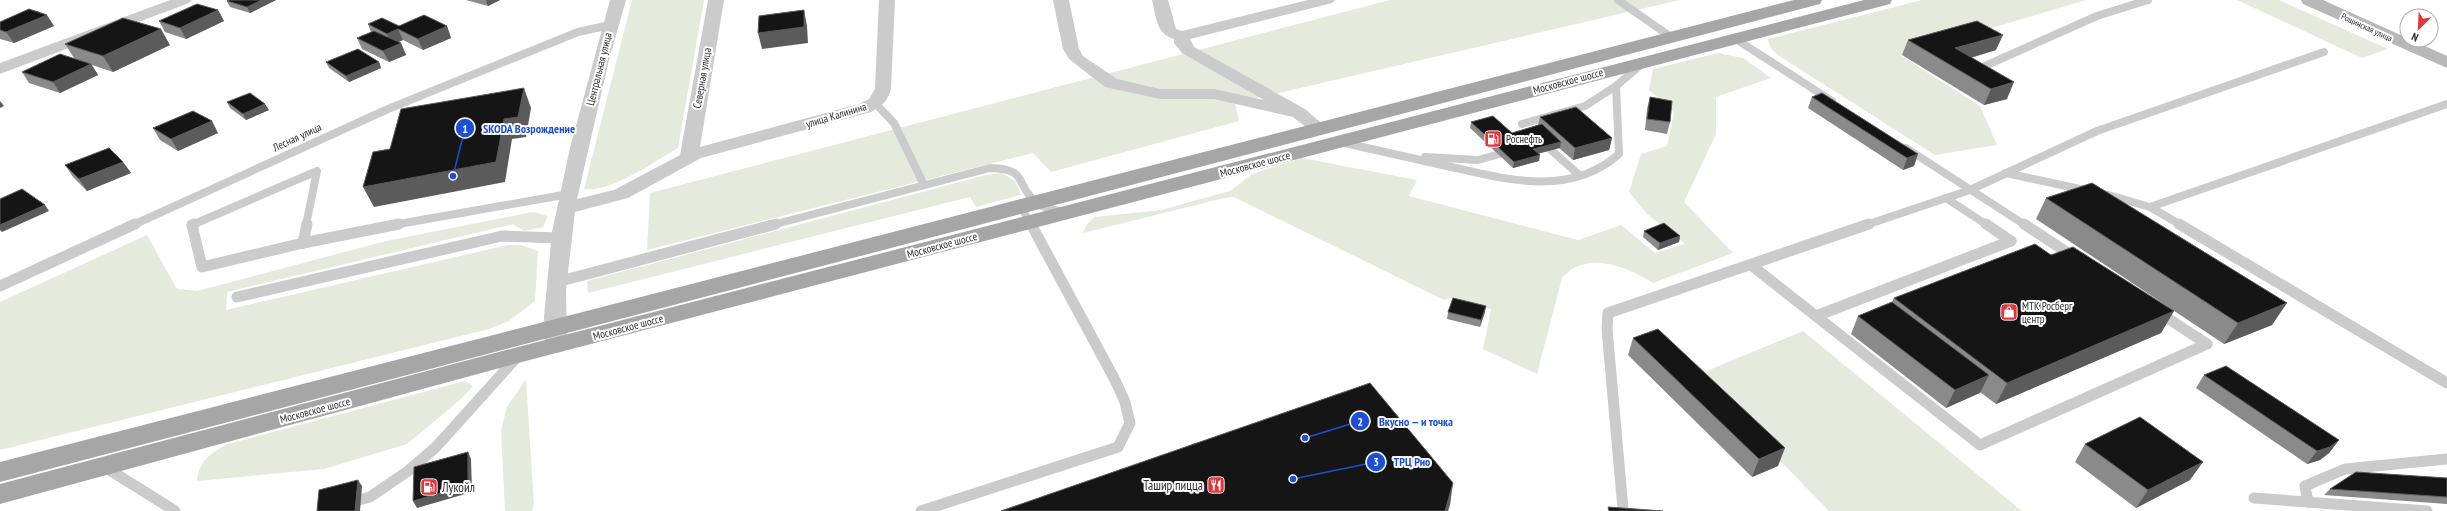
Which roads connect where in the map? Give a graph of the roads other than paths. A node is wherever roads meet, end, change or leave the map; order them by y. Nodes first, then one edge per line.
1 (184, 0) edge
2 (618, 0) edge
3 (716, 0) edge
4 (887, 0) edge
5 (1061, 0) edge
6 (1160, 0) edge
7 (1327, 0) edge
8 (1618, 0) edge
9 (1814, 0) edge
10 (1884, 0) edge
11 (2148, 0) edge
12 (2309, 0) edge
13 (610, 25) junction
14 (1182, 36) junction
15 (1671, 37) junction
16 (1734, 38) junction
17 (2324, 52) dead end
18 (1645, 61) junction
19 (2447, 63) edge
20 (1978, 68) edge
21 (0, 69) edge
22 (1616, 86) junction
23 (875, 103) junction
24 (2447, 104) edge
25 (1838, 105) edge
26 (1299, 113) junction
27 (1318, 128) junction
28 (1340, 142) junction
29 (1898, 143) edge
30 (1521, 148) edge
31 (692, 155) junction
32 (1395, 155) junction
33 (2006, 173) junction
34 (1578, 174) junction
35 (924, 186) junction
36 (1970, 190) junction
37 (1946, 198) junction
38 (567, 201) junction
39 (2150, 208) junction
40 (1030, 210) junction
41 (559, 238) junction
42 (303, 243) junction
43 (2083, 263) edge
44 (1750, 264) junction
45 (557, 282) junction
46 (0, 286) edge
47 (238, 298) dead end
48 (2148, 305) edge
49 (1816, 316) junction
50 (555, 336) junction
51 (518, 356) junction
52 (2447, 384) edge
53 (2447, 458) edge
54 (106, 467) junction
55 (0, 472) edge
56 (0, 494) edge
57 (2254, 498) dead end
58 (2308, 502) junction
59 (334, 507) edge
60 (1623, 509) edge
61 (175, 511) edge
62 (921, 511) edge
63 (2427, 511) edge

1 - 21 street
2 - 13 street, Центральная улица
3 - 31 street, Северная улица
4 - 23 street, улица Калинина
5 - 26 street
6 - 14 street
7 - 14 street
8 - 15 lane
9 - 15 main road, Московское шоссе
10 - 16 main road, Московское шоссе
11 - 20 lane
12 - 19 main road, Рощинская улица
13 - 38 street, Центральная улица
13 - 46 lane, Лесная улица
14 - 26 street
15 - 27 main road, Московское шоссе
16 - 18 main road, Московское шоссе
16 - 25 lane
17 - 33 lane
18 - 22 lane
18 - 28 main road, Московское шоссе
22 - 34 lane
22 - 34 lane
23 - 31 street, улица Калинина
23 - 35 lane
24 - 39 lane
26 - 27 street
27 - 40 main road, Московское шоссе
28 - 32 lane
28 - 40 main road, Московское шоссе
29 - 36 lane
30 - 32 lane
31 - 38 street, улица Калинина
32 - 34 lane
33 - 36 lane
33 - 39 lane
35 - 40 lane
35 - 45 lane
36 - 37 lane
36 - 43 lane
37 - 44 lane
37 - 49 lane
38 - 41 street, Центральная улица
38 - 42 lane
39 - 52 lane
40 - 50 main road, Московское шоссе
40 - 62 lane
41 - 45 street, Центральная улица
41 - 47 lane
42 - 42 lane
44 - 49 lane
44 - 60 lane
45 - 50 street, Центральная улица
48 - 49 lane
50 - 51 main road, Московское шоссе
50 - 55 main road, Московское шоссе
51 - 54 main road, Московское шоссе
51 - 59 lane
53 - 58 lane
54 - 56 main road, Московское шоссе
54 - 61 lane
57 - 58 lane
58 - 63 lane

